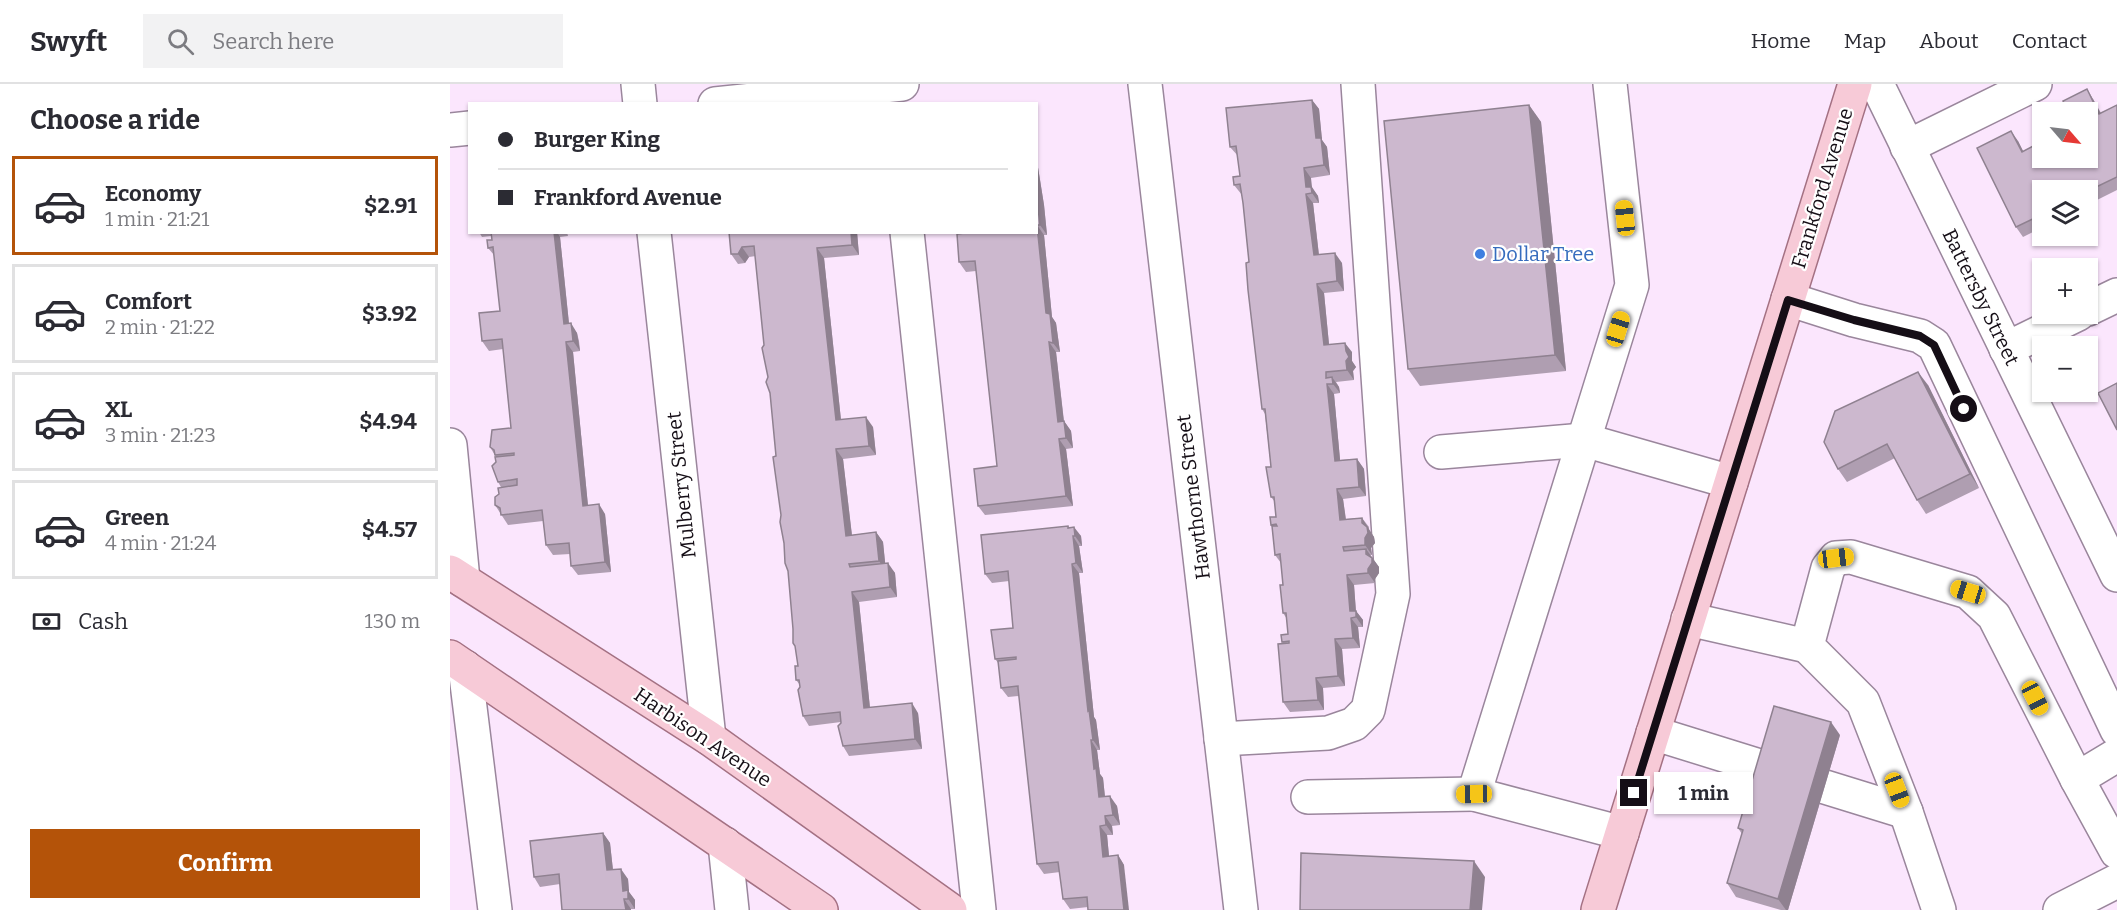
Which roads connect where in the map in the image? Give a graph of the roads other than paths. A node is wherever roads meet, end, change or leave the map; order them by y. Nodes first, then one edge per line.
1 (638, 84) edge
2 (1145, 84) edge
3 (1358, 84) edge
4 (1610, 84) edge
5 (1855, 84) edge
6 (1876, 84) edge
7 (2035, 84) edge
8 (896, 91) edge
9 (640, 102) edge
10 (743, 102) edge
11 (468, 129) edge
12 (450, 130) edge
13 (1907, 147) junction
14 (654, 234) edge
15 (907, 234) edge
16 (2117, 295) edge
17 (1788, 300) junction
18 (2098, 304) edge
19 (2057, 324) edge
20 (2006, 349) junction
21 (1584, 440) junction
22 (450, 445) edge
23 (1441, 452) dead end
24 (1731, 482) junction
25 (2113, 555) edge
26 (457, 576) edge
27 (1688, 619) junction
28 (1807, 646) junction
29 (457, 662) edge
30 (2117, 730) edge
31 (1653, 733) junction
32 (709, 738) junction
33 (1221, 739) junction
34 (2117, 755) edge
35 (1769, 769) edge
36 (2076, 779) junction
37 (1825, 787) dead end
38 (1474, 794) junction
39 (1308, 797) dead end
40 (1906, 812) junction
41 (1622, 833) junction
42 (725, 844) junction
43 (2117, 852) edge
44 (2117, 881) edge
45 (495, 910) edge
46 (732, 910) edge
47 (821, 910) edge
48 (950, 910) edge
49 (978, 910) edge
50 (1241, 910) edge
51 (1598, 910) edge
52 (1939, 910) edge
53 (2060, 910) edge

1 - 9 street
2 - 33 street, Hawthorne Street
3 - 33 street
4 - 21 street
5 - 17 main road, Frankford Avenue
6 - 13 street, Battersby Street
7 - 13 street
8 - 10 street
11 - 12 street
13 - 20 street, Battersby Street
14 - 32 street, Mulberry Street
15 - 49 street
16 - 18 street
17 - 24 main road, Frankford Avenue
17 - 30 street
19 - 20 street
20 - 25 street, Battersby Street
21 - 23 street
21 - 24 street
21 - 38 street
22 - 26 street
24 - 27 main road, Frankford Avenue
26 - 32 main road, Harbison Avenue
27 - 28 street
27 - 31 main road, Frankford Avenue
28 - 36 street
28 - 40 street
29 - 42 main road
29 - 45 street
31 - 35 street
31 - 41 main road, Frankford Avenue
32 - 48 main road, Harbison Avenue
33 - 50 street, Hawthorne Street
34 - 36 street
36 - 43 street
37 - 40 street
38 - 39 street
38 - 41 street
40 - 52 street
41 - 51 main road, Frankford Avenue
42 - 46 street
42 - 47 main road
44 - 53 street

